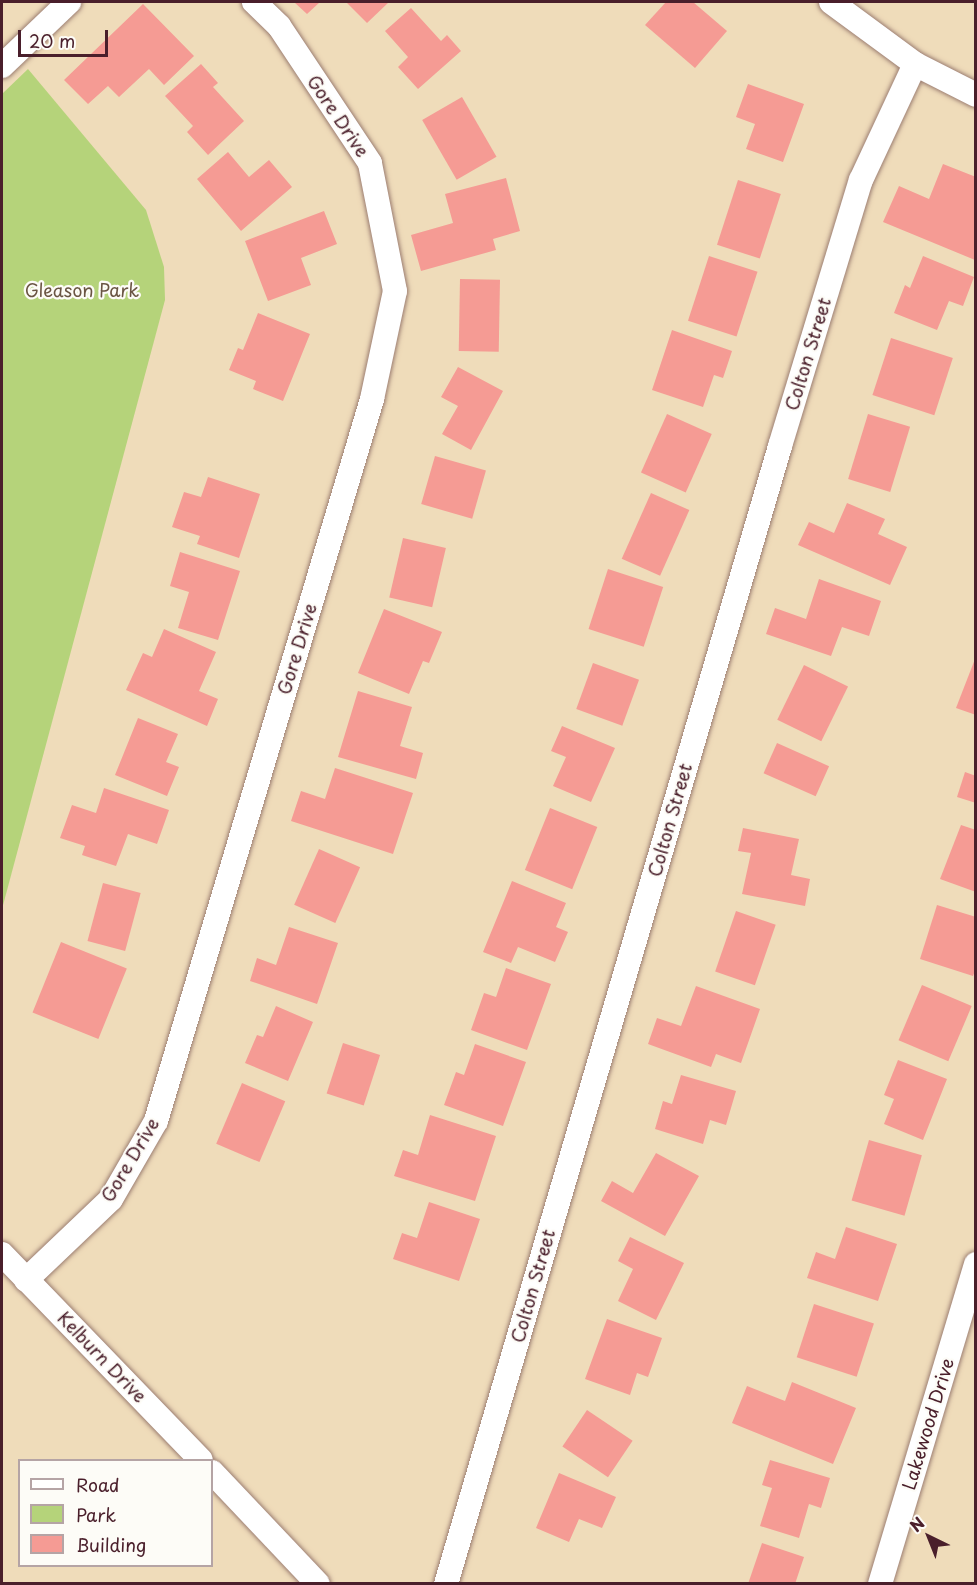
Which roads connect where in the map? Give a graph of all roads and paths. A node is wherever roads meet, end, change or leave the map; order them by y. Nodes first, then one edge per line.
1 (69, 2) edge
2 (254, 2) edge
3 (831, 2) edge
4 (915, 64) junction
5 (2, 66) edge
6 (975, 95) edge
7 (2, 1254) edge
8 (975, 1264) edge
9 (26, 1280) junction
10 (199, 1459) edge
11 (213, 1473) edge
12 (318, 1584) edge
13 (446, 1584) edge
14 (880, 1584) edge

1 - 5 street
2 - 9 street, Gore Drive
3 - 4 street
4 - 6 street
4 - 13 street, Colton Street
7 - 9 street, Kelburn Drive
8 - 14 street, Lakewood Drive
9 - 10 street, Kelburn Drive
11 - 12 street

